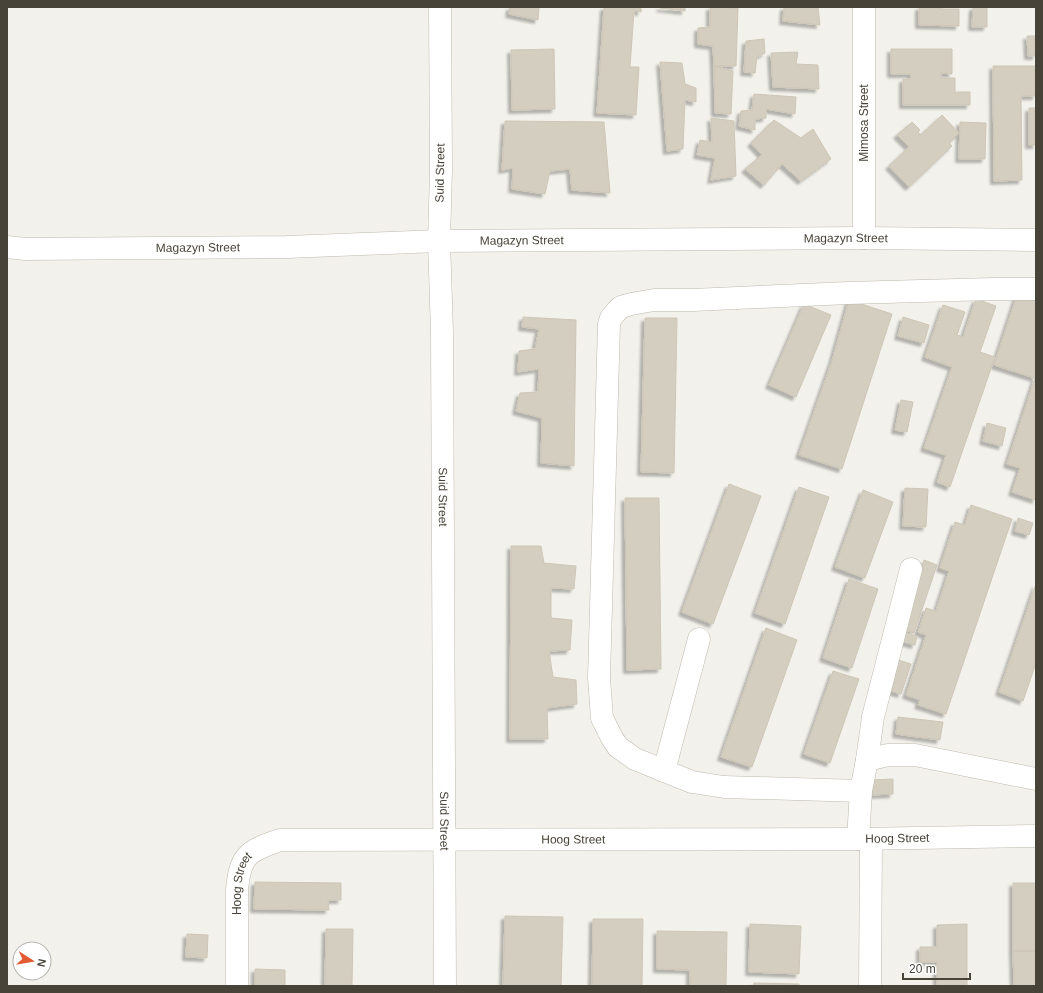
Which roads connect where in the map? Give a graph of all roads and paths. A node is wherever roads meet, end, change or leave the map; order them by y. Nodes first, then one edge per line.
1 (440, 7) edge
2 (864, 7) edge
3 (864, 238) junction
4 (1036, 240) edge
5 (439, 242) junction
6 (7, 247) edge
7 (1036, 289) edge
8 (911, 569) dead end
9 (699, 639) dead end
10 (868, 760) junction
11 (664, 771) junction
12 (1036, 779) edge
13 (861, 791) junction
14 (1036, 836) edge
15 (865, 839) junction
16 (444, 840) junction
17 (237, 986) edge
18 (445, 986) edge
19 (870, 986) edge

1 - 5 street, Suid Street
2 - 3 street, Mimosa Street
3 - 4 street, Magazyn Street
3 - 5 street, Magazyn Street
5 - 6 street, Magazyn Street
5 - 16 street, Suid Street
7 - 11 street
8 - 10 street
9 - 11 street
10 - 12 street
10 - 13 street
11 - 13 street
13 - 15 street
14 - 15 street, Hoog Street
15 - 16 street, Hoog Street
15 - 19 street
16 - 17 street, Hoog Street
16 - 18 street, Suid Street

